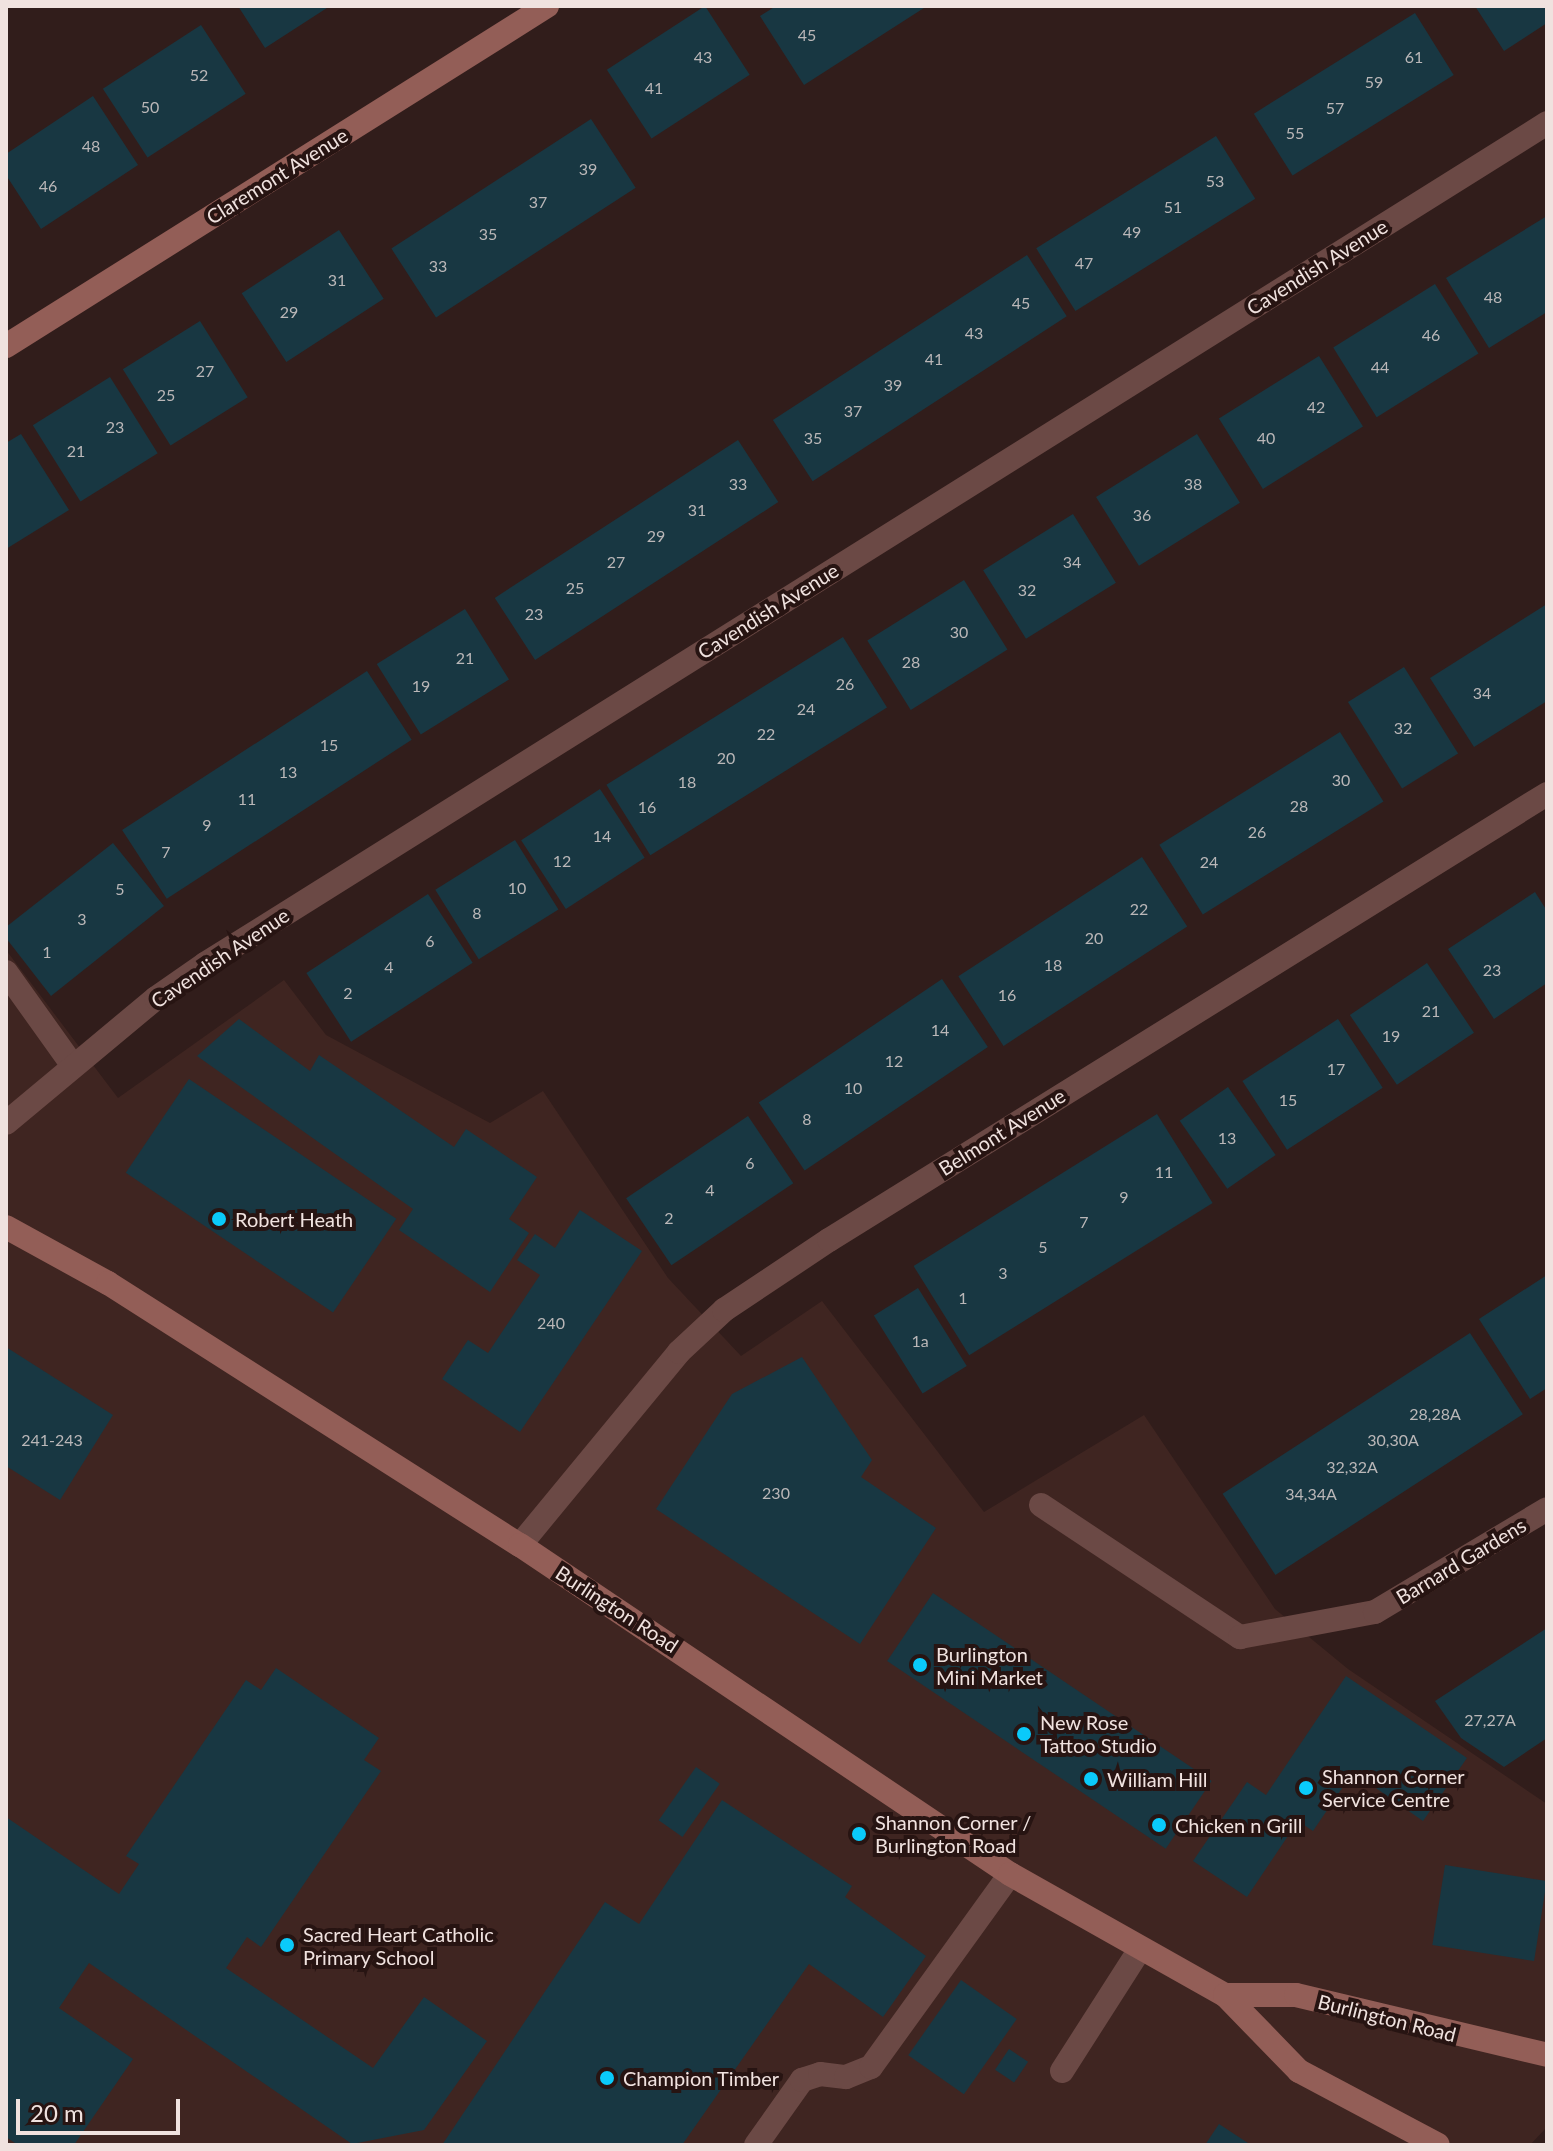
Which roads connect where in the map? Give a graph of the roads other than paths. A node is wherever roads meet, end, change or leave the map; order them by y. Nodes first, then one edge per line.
1 (547, 6) edge
2 (1547, 123) edge
3 (6, 346) edge
4 (1547, 794) edge
5 (6, 972) edge
6 (73, 1066) junction
7 (6, 1123) edge
8 (7, 1230) edge
9 (1041, 1505) dead end
10 (1547, 1509) edge
11 (520, 1545) junction
12 (1010, 1874) junction
13 (1140, 1949) junction
14 (1225, 1995) junction
15 (1547, 2055) edge
16 (1062, 2071) dead end
17 (756, 2145) edge
18 (1438, 2145) edge

1 - 3 main road, Claremont Avenue
2 - 6 street, Cavendish Avenue
4 - 11 street, Belmont Avenue
5 - 6 street
6 - 7 street, Cavendish Avenue
8 - 11 main road, Burlington Road
9 - 10 street, Barnard Gardens
11 - 12 main road, Burlington Road
12 - 13 main road, Burlington Road
12 - 17 street
13 - 14 main road, Burlington Road
13 - 16 street
14 - 15 main road, Burlington Road
14 - 18 main road, Burlington Road

